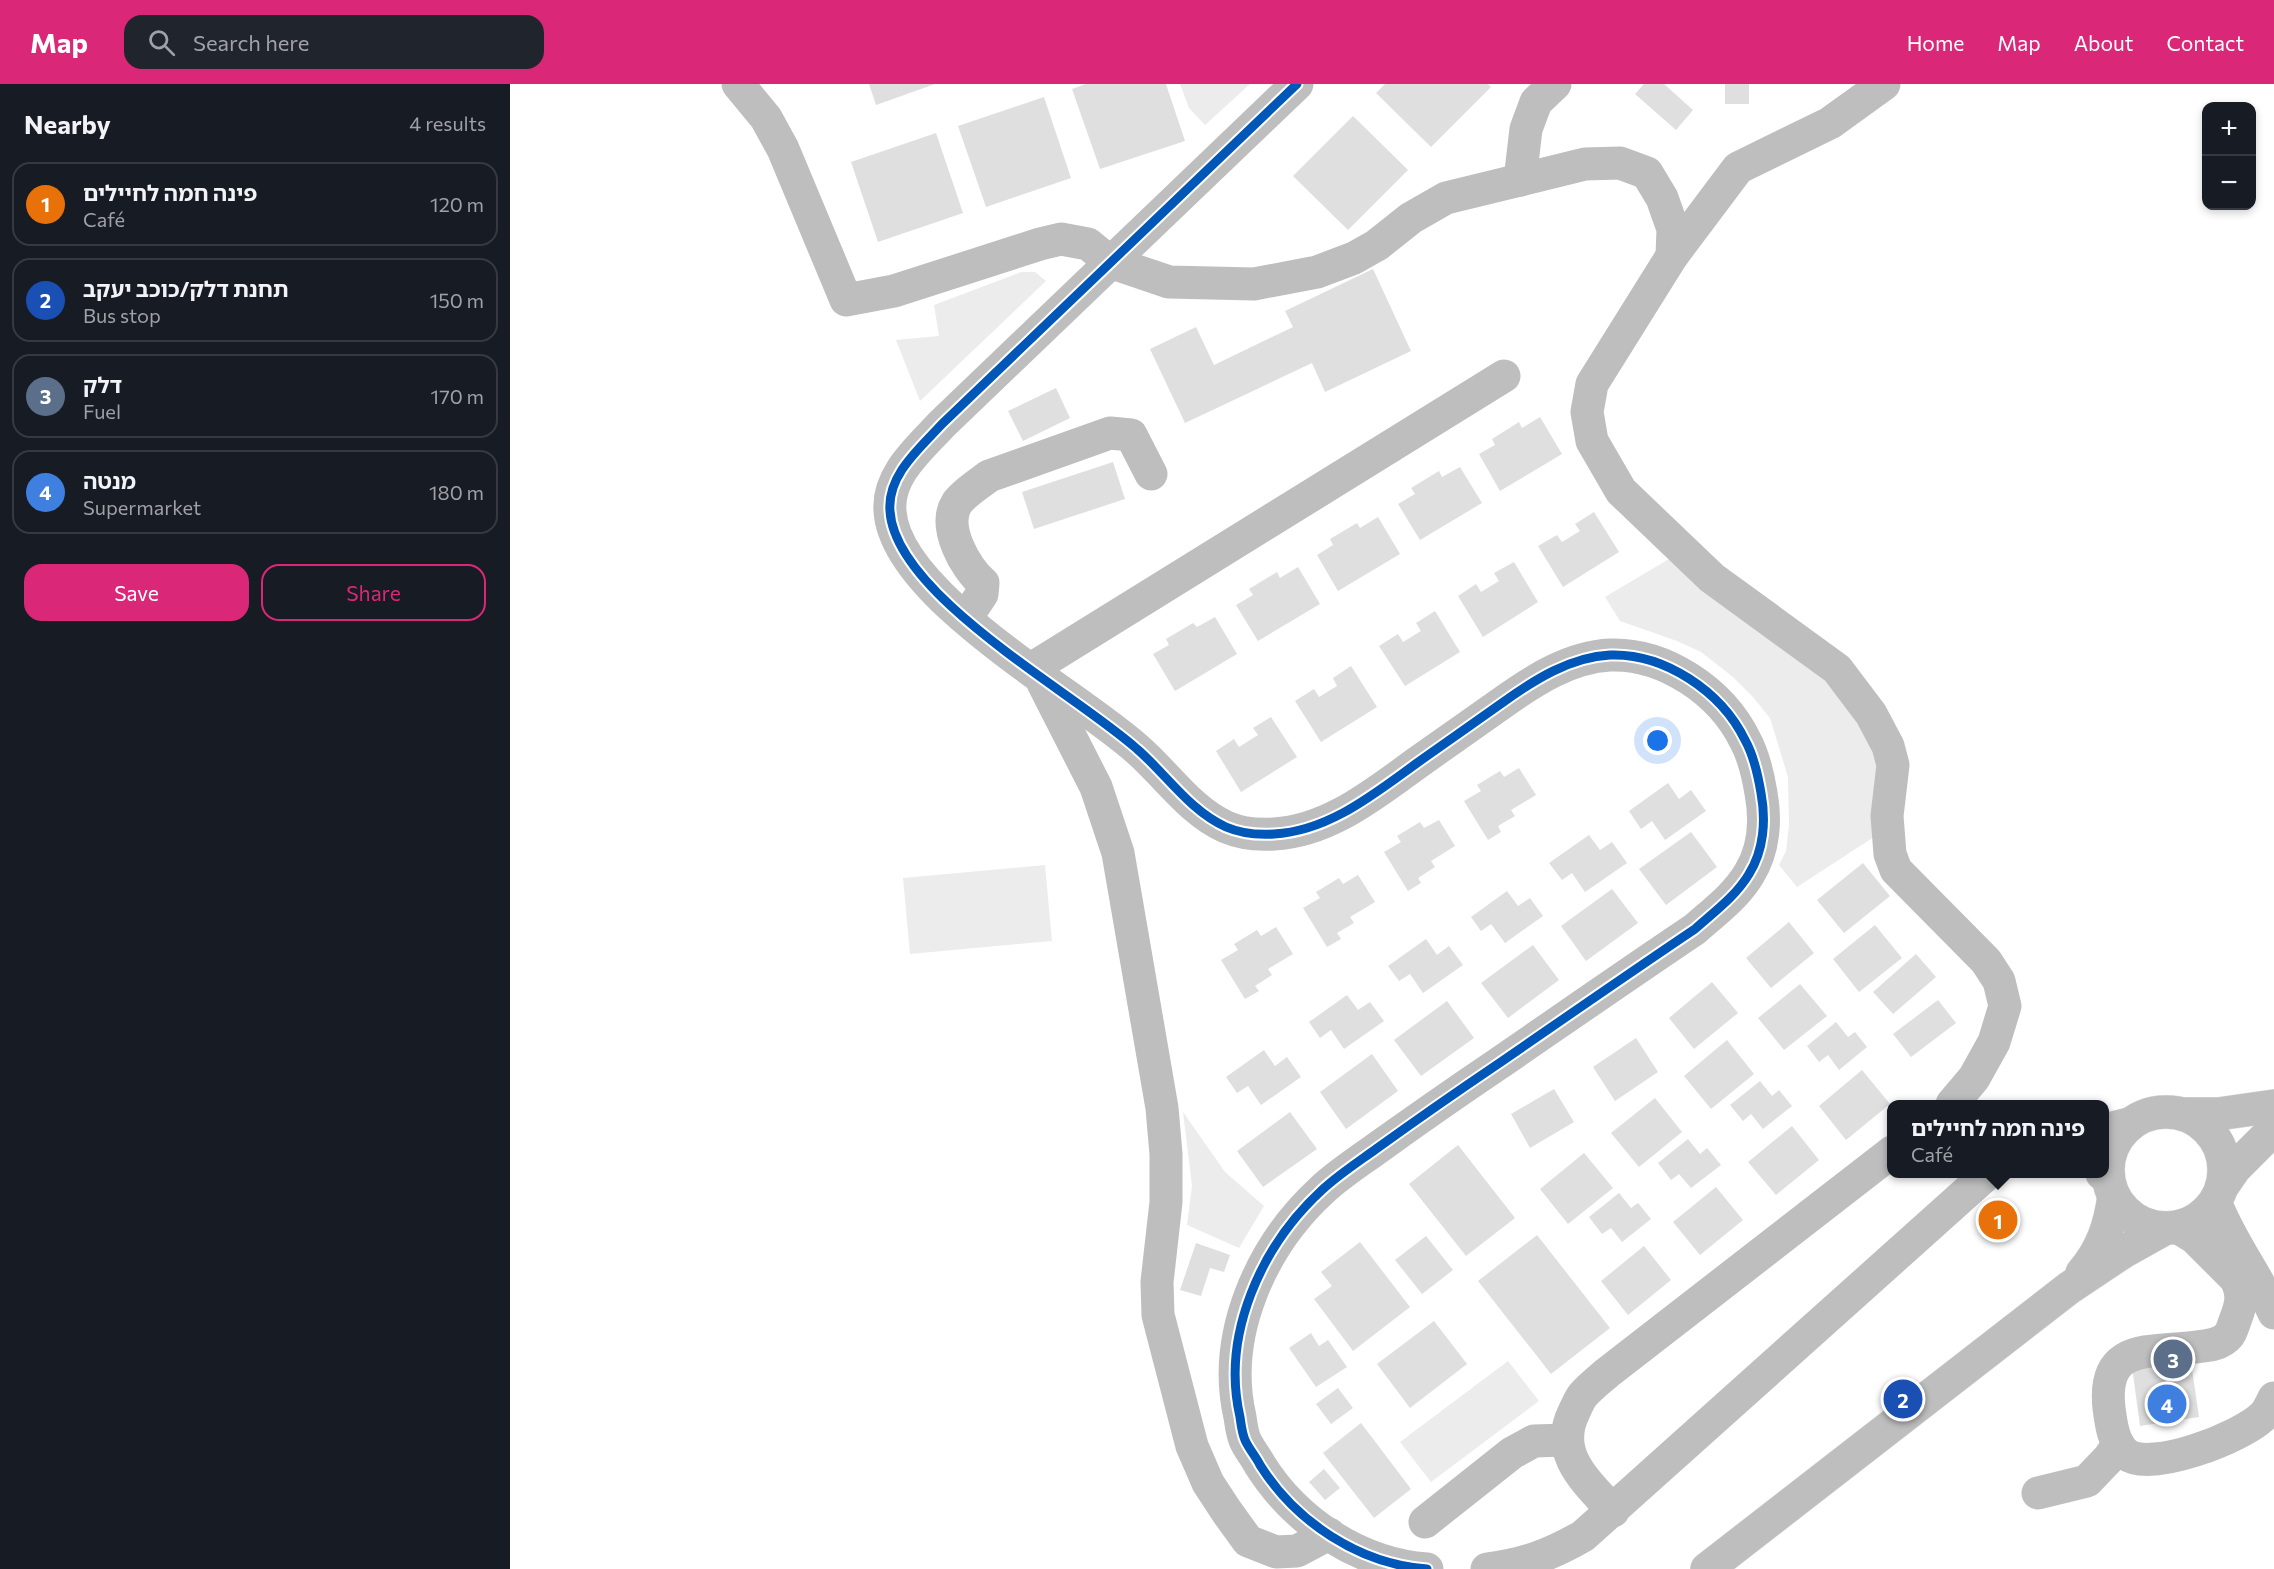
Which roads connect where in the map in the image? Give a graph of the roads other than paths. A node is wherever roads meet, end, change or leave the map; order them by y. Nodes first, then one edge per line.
1 (738, 84) edge
2 (1297, 84) edge
3 (1555, 84) edge
4 (1884, 84) edge
5 (1520, 180) junction
6 (1672, 256) junction
7 (1110, 261) junction
8 (1504, 376) dead end
9 (1151, 474) dead end
10 (966, 618) junction
11 (1035, 672) junction
12 (1955, 1100) edge
13 (2274, 1106) edge
14 (2183, 1114) junction
15 (2118, 1126) edge
16 (2274, 1129) edge
17 (1887, 1156) edge
18 (2109, 1158) edge
19 (1981, 1178) edge
20 (2108, 1182) edge
21 (2218, 1194) junction
22 (2172, 1228) junction
23 (2069, 1287) junction
24 (2262, 1297) edge
25 (2274, 1398) edge
26 (1566, 1440) junction
27 (2118, 1445) junction
28 (2038, 1493) dead end
29 (1613, 1511) junction
30 (1425, 1522) dead end
31 (1329, 1534) junction
32 (1427, 1569) edge
33 (1487, 1569) edge
34 (1707, 1569) edge

1 - 7 street
2 - 7 street
3 - 5 street
4 - 6 street
5 - 6 street
5 - 7 street
6 - 12 street
7 - 10 street
8 - 11 street
9 - 10 street
10 - 11 street
11 - 31 street
11 - 31 street
13 - 14 street
14 - 15 street
14 - 21 street
15 - 18 street
16 - 21 street
17 - 26 street
19 - 29 street
20 - 22 street
20 - 23 street
21 - 22 street
21 - 24 street
22 - 23 street
22 - 24 street
23 - 34 street
24 - 27 street
25 - 27 street
26 - 29 street
26 - 30 street
27 - 28 street
29 - 33 street
31 - 32 street

